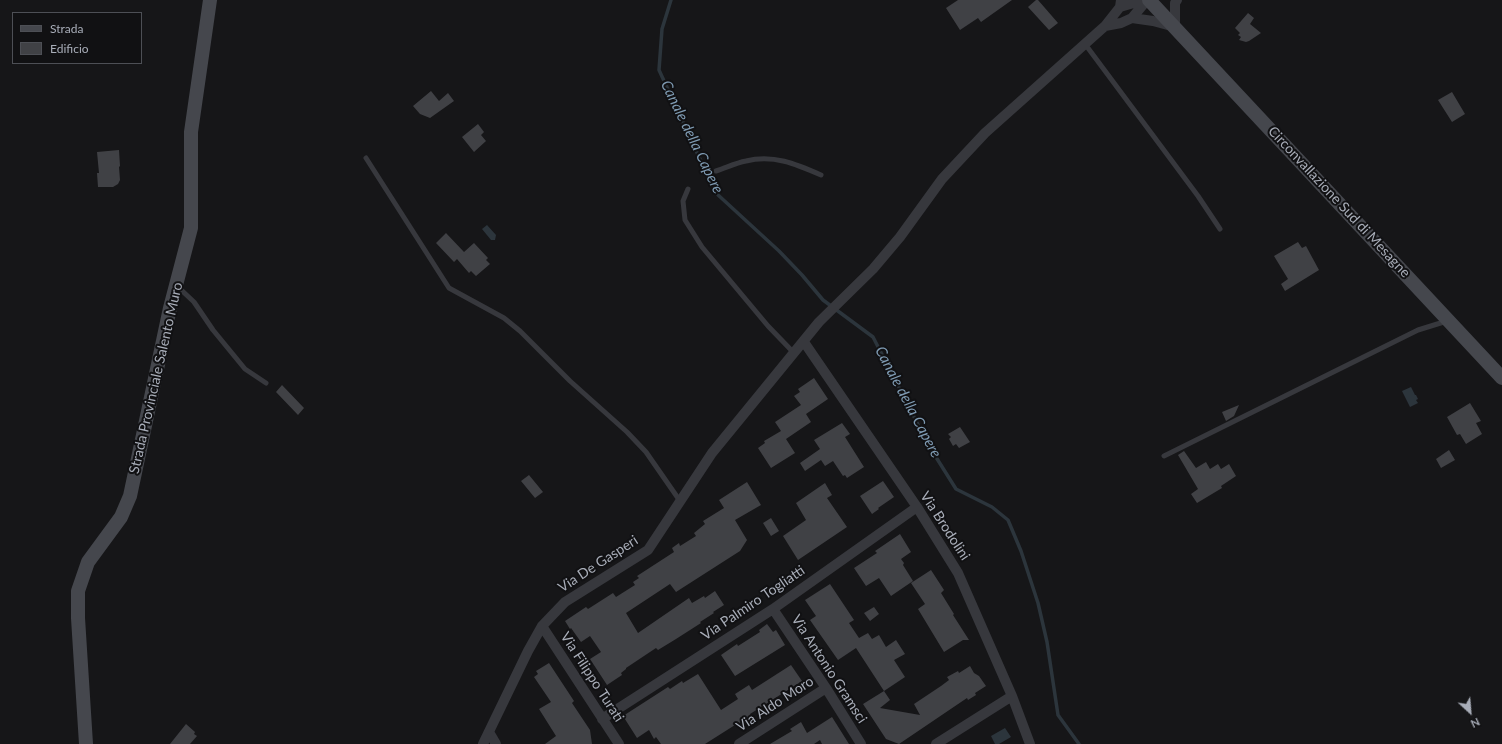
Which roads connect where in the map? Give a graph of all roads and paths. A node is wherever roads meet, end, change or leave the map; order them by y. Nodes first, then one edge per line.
1 (210, 0) edge
2 (1144, 0) edge
3 (1148, 0) edge
4 (1177, 0) edge
5 (1120, 4) edge
6 (1132, 18) junction
7 (1105, 26) junction
8 (1175, 26) junction
9 (1085, 44) junction
10 (366, 158) dead end
11 (716, 172) dead end
12 (821, 175) dead end
13 (688, 189) dead end
14 (1220, 229) dead end
15 (176, 286) junction
16 (1450, 321) junction
17 (804, 342) junction
18 (794, 353) junction
19 (1502, 378) edge
20 (266, 383) dead end
21 (1164, 456) dead end
22 (680, 501) junction
23 (917, 507) junction
24 (773, 609) junction
25 (542, 626) junction
26 (826, 688) junction
27 (1012, 696) junction
28 (602, 719) junction
29 (489, 732) junction
30 (86, 744) edge
31 (483, 744) edge
32 (496, 744) edge
33 (618, 744) edge
34 (739, 744) edge
35 (861, 744) edge
36 (936, 744) edge
37 (1030, 744) edge

1 - 15 street, Strada Provinciale Salento Muro
2 - 5 street
3 - 6 street
3 - 8 street, Circonvallazione Sud di Mesagne
4 - 8 street
5 - 7 street, Via De Gasperi
6 - 7 street
6 - 8 street
7 - 9 street, Via De Gasperi
8 - 16 street, Circonvallazione Sud di Mesagne
9 - 14 lane
9 - 17 street, Via De Gasperi
10 - 22 lane
11 - 12 lane
13 - 18 lane
15 - 20 lane
15 - 30 street, Strada Provinciale Salento Muro
16 - 19 street, Circonvallazione Sud di Mesagne
16 - 21 lane
17 - 18 street, Via De Gasperi
17 - 23 street, Via Brodolini
18 - 22 street, Via De Gasperi
22 - 25 street, Via De Gasperi
23 - 24 street, Via Palmiro Togliatti
23 - 27 street, Via Brodolini
24 - 26 street, Via Antonio Gramsci
24 - 28 street, Via Palmiro Togliatti
25 - 28 street, Via Filippo Turati
25 - 29 street, Via De Gasperi
26 - 34 street, Via Aldo Moro
26 - 35 street, Via Antonio Gramsci
27 - 36 street
27 - 37 street, Via Brodolini
28 - 33 street, Via Filippo Turati
29 - 31 street, Via De Gasperi
29 - 32 street

